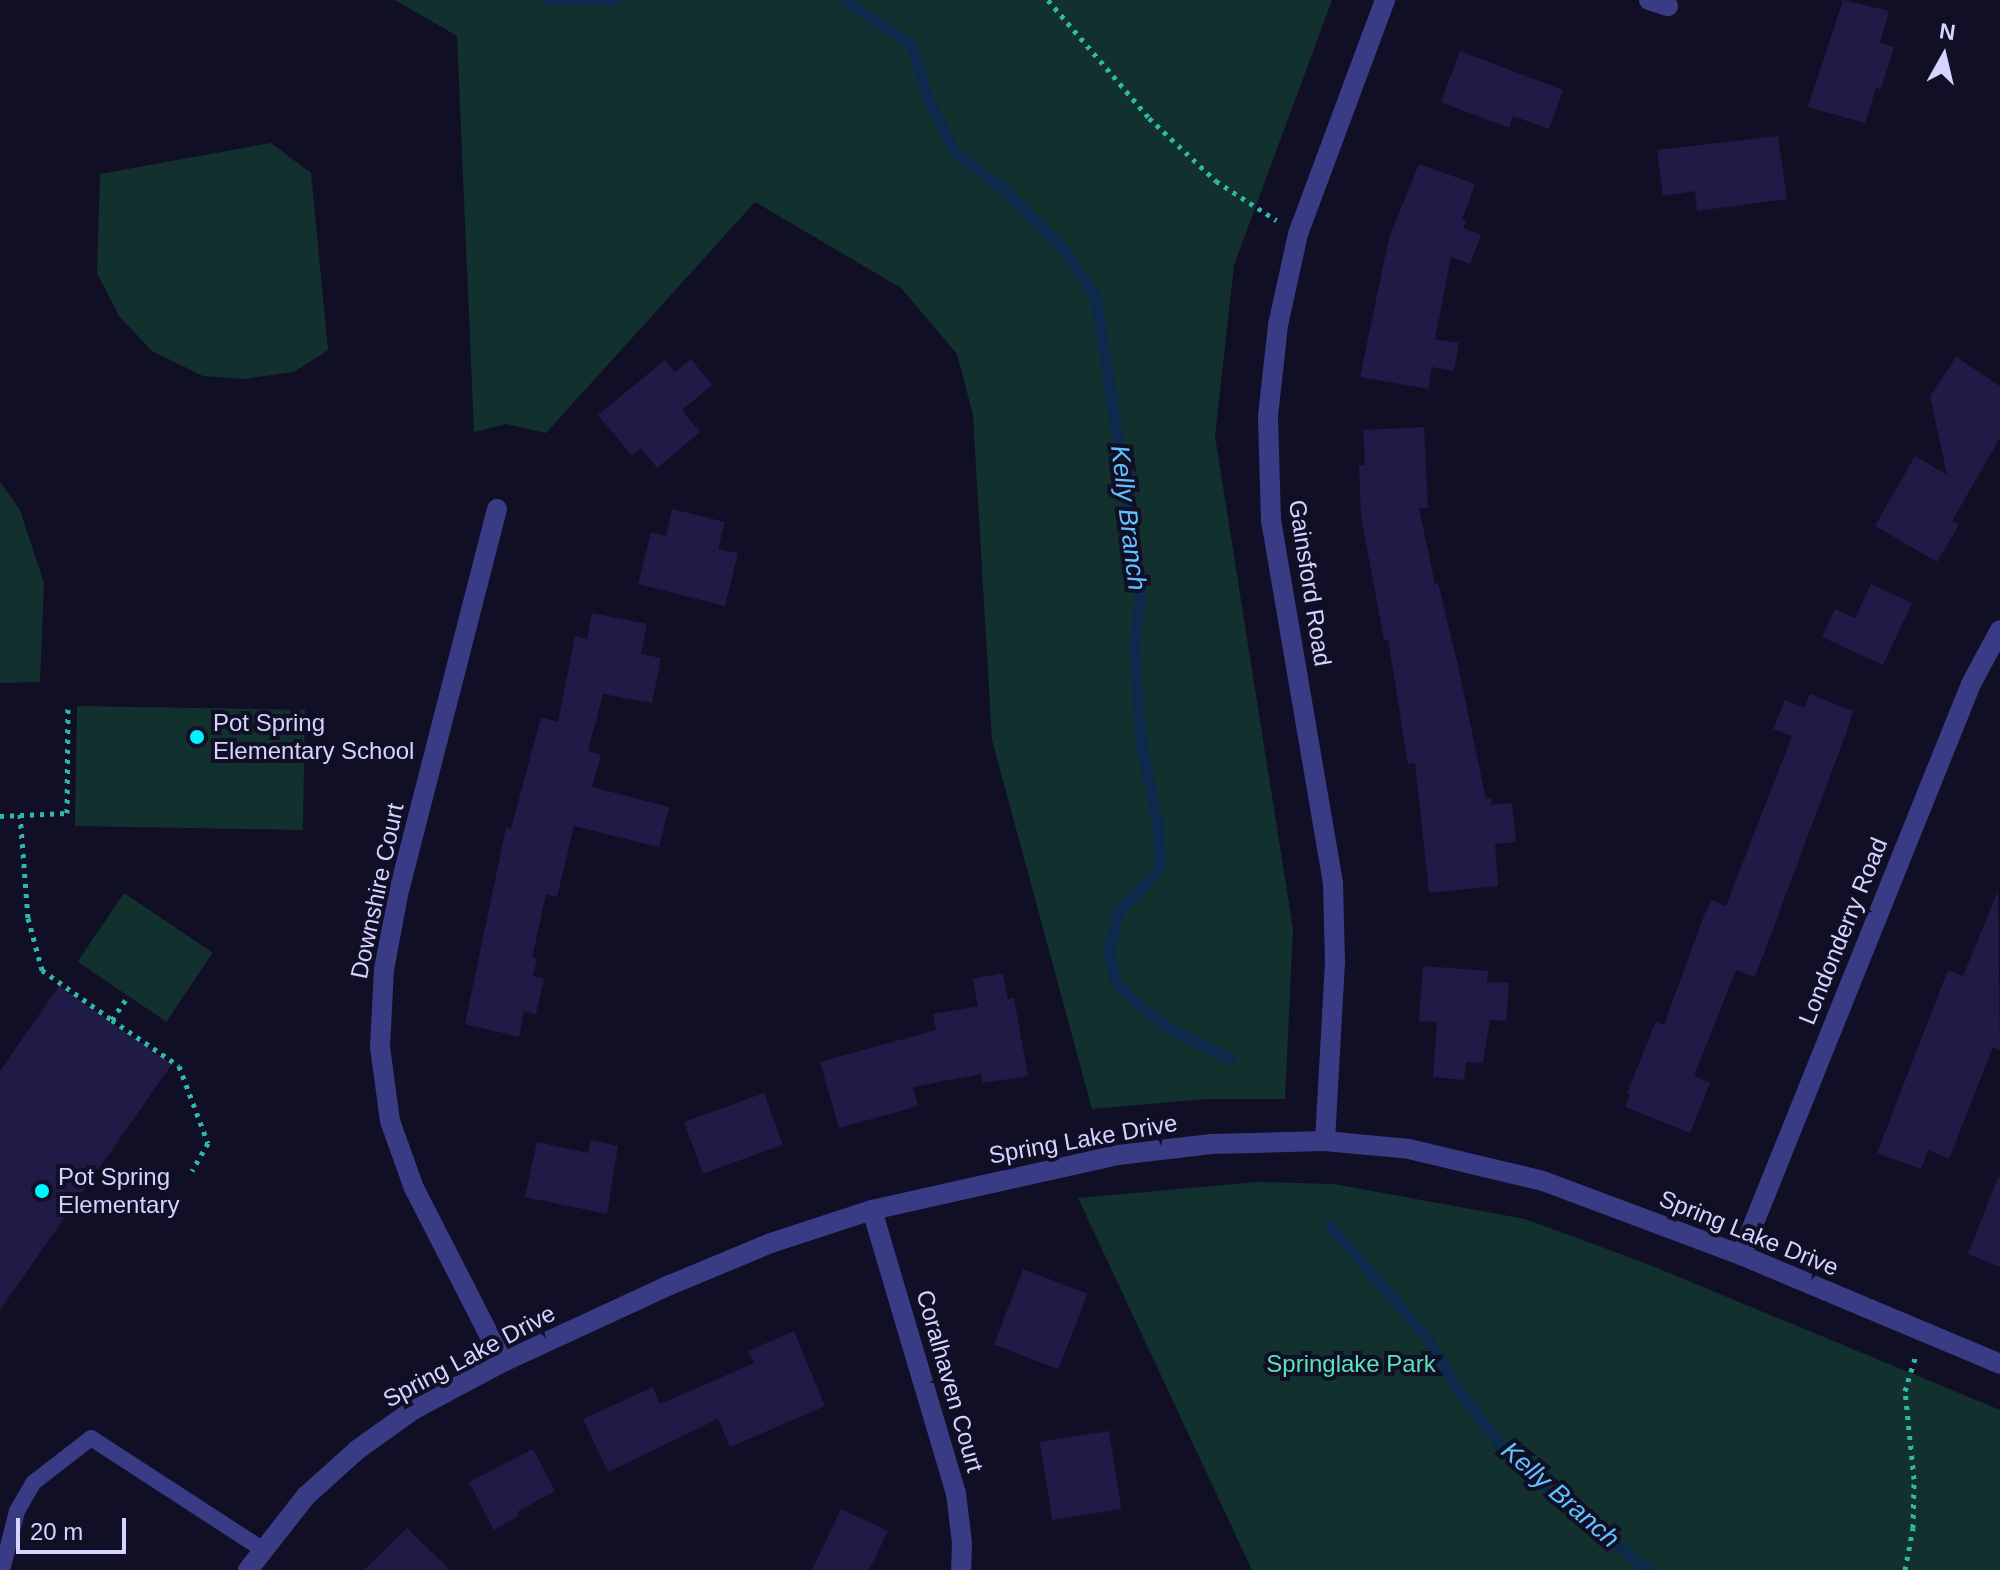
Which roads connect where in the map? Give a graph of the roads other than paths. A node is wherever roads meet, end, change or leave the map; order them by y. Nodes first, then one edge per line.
1 (1385, 0) edge
2 (497, 509) dead end
3 (2000, 630) edge
4 (1325, 1141) junction
5 (872, 1210) junction
6 (1741, 1255) junction
7 (503, 1362) junction
8 (2000, 1364) edge
9 (262, 1549) junction
10 (2, 1570) edge
11 (248, 1570) edge
12 (961, 1570) edge

1 - 4 street, Gainsford Road
2 - 7 street, Downshire Court
3 - 6 street, Londonderry Road
4 - 5 street, Spring Lake Drive
4 - 6 street, Spring Lake Drive
5 - 7 street, Spring Lake Drive
5 - 12 street, Coralhaven Court
6 - 8 street, Spring Lake Drive
7 - 9 street, Spring Lake Drive
9 - 10 lane
9 - 11 street, Spring Lake Drive

